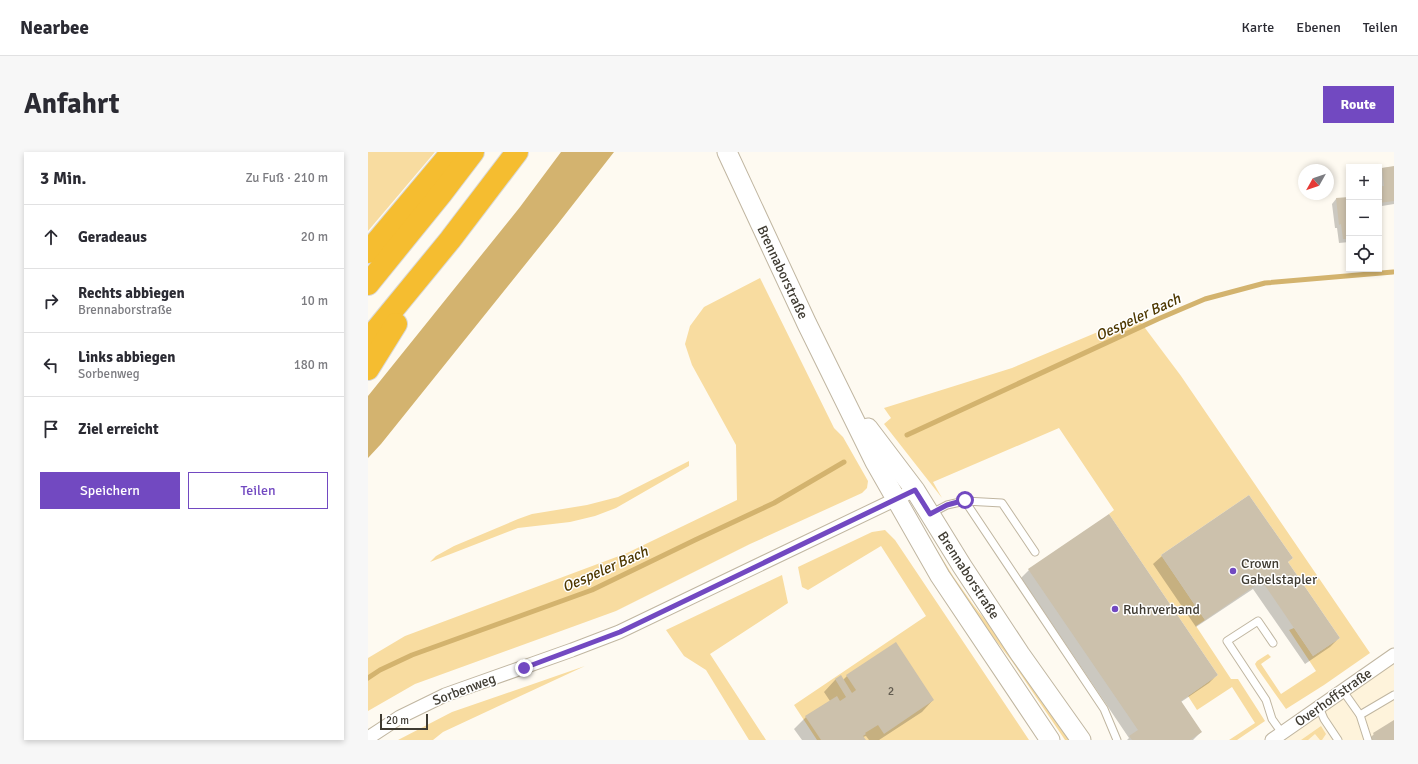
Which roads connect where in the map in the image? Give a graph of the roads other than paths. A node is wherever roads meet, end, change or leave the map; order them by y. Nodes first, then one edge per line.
1 (452, 152) edge
2 (473, 152) edge
3 (517, 152) edge
4 (727, 152) edge
5 (450, 240) junction
6 (368, 252) edge
7 (368, 284) edge
8 (368, 340) edge
9 (368, 369) edge
10 (841, 392) junction
11 (915, 490) junction
12 (896, 499) junction
13 (965, 500) junction
14 (930, 514) junction
15 (1035, 552) dead end
16 (1273, 643) dead end
17 (1394, 655) edge
18 (1343, 691) junction
19 (1394, 695) edge
20 (1319, 708) junction
21 (1360, 715) junction
22 (1277, 736) edge
23 (368, 738) edge
24 (1050, 740) edge
25 (1081, 740) edge
26 (1117, 740) edge
27 (1338, 740) edge
28 (1368, 740) edge

1 - 6 highway
2 - 7 highway
3 - 5 highway
4 - 10 main road, Brennaborstraße
5 - 8 highway
5 - 9 highway
10 - 11 main road, Brennaborstraße
10 - 12 main road, Brennaborstraße
11 - 12 street, Sorbenweg
11 - 14 main road, Brennaborstraße
12 - 23 street, Sorbenweg
12 - 24 main road, Brennaborstraße
13 - 14 lane
13 - 15 lane
13 - 26 lane
14 - 25 main road, Brennaborstraße
16 - 22 lane
17 - 18 street, Overhoffstraße
18 - 20 street, Overhoffstraße
18 - 21 lane
19 - 21 lane
20 - 22 street, Overhoffstraße
20 - 27 lane
21 - 28 lane

